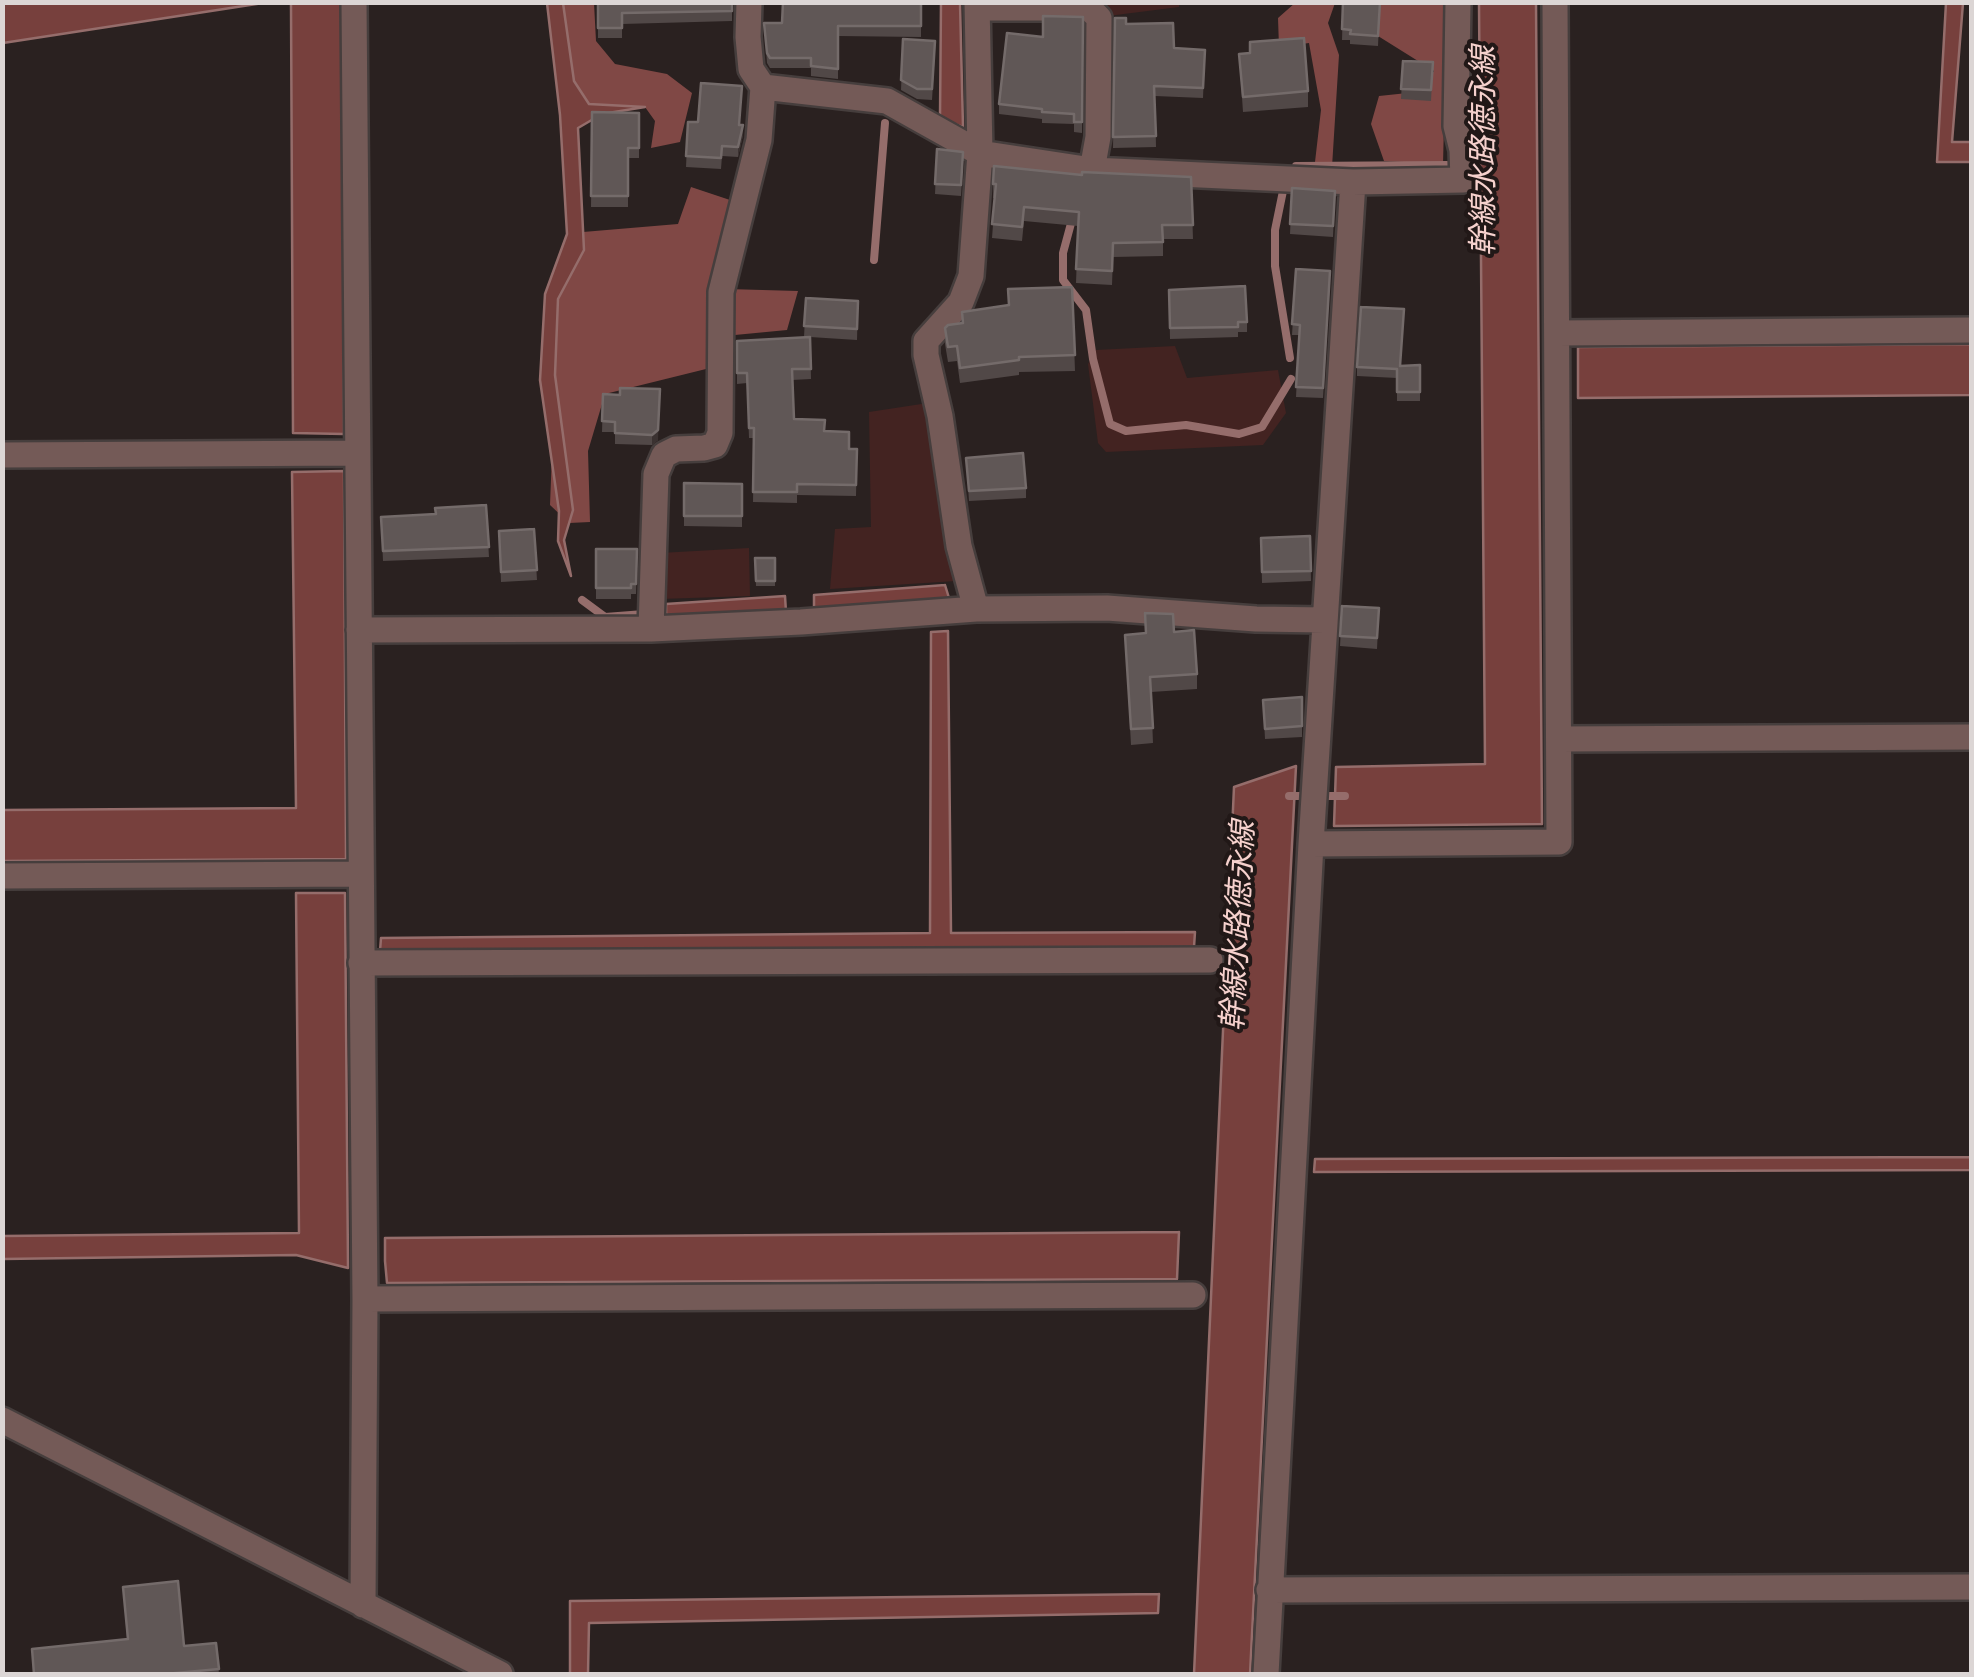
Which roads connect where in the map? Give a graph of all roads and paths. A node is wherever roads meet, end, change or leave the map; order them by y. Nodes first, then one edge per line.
1 (354, 2) edge
2 (748, 2) edge
3 (1458, 2) edge
4 (1554, 2) edge
5 (978, 5) edge
6 (762, 87) junction
7 (980, 152) junction
8 (1092, 170) junction
9 (1353, 182) junction
10 (1972, 330) edge
11 (1558, 333) junction
12 (358, 453) junction
13 (2, 455) edge
14 (976, 609) junction
15 (1325, 620) junction
16 (651, 629) junction
17 (359, 630) junction
18 (1972, 736) edge
19 (1558, 739) junction
20 (1311, 844) junction
21 (360, 874) junction
22 (2, 876) edge
23 (1210, 960) dead end
24 (361, 963) junction
25 (1193, 1296) dead end
26 (364, 1299) junction
27 (2, 1420) edge
28 (1972, 1587) edge
29 (1269, 1590) junction
30 (363, 1604) junction
31 (500, 1674) edge
32 (1266, 1674) edge

1 - 12 street
2 - 6 street
3 - 9 street
4 - 11 street
5 - 7 street
5 - 8 street
6 - 7 street
6 - 16 street
7 - 8 street
7 - 14 street
8 - 9 street
9 - 15 street
10 - 11 street
11 - 19 street
12 - 13 street
12 - 17 street
14 - 15 street
14 - 16 street
15 - 20 street
16 - 17 street
17 - 21 street
18 - 19 street
19 - 20 street
20 - 29 street
21 - 22 street
21 - 24 street
23 - 24 street
24 - 26 street
25 - 26 street
26 - 30 street
27 - 30 street
28 - 29 street
29 - 32 street
30 - 31 street

